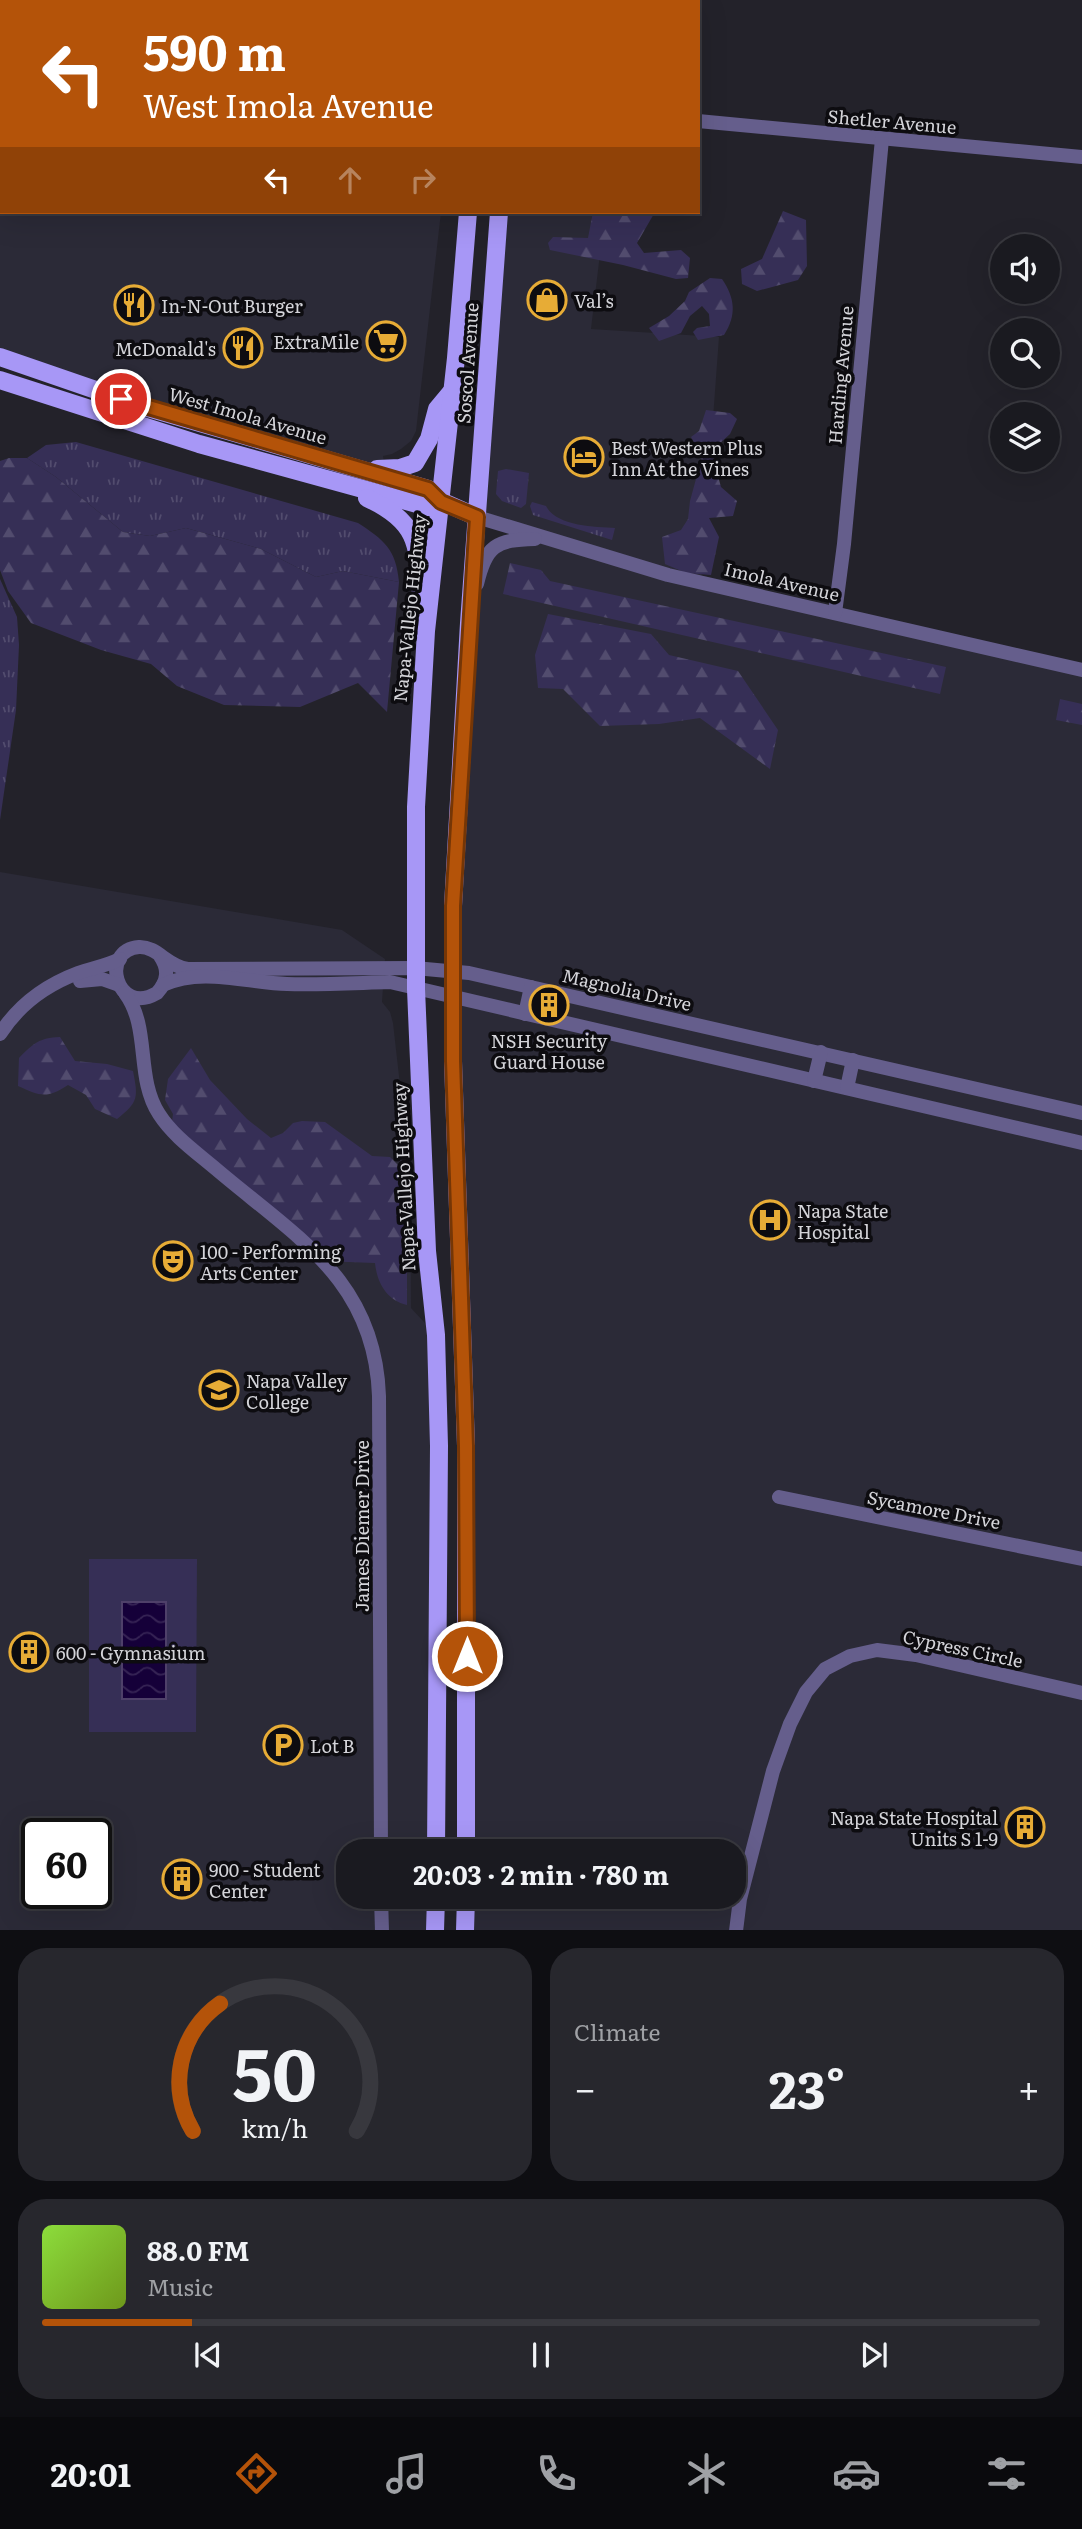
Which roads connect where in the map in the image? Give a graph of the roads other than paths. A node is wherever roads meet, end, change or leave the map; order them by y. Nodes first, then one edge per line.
1 (700, 121) edge
2 (882, 139) junction
3 (1082, 157) edge
4 (468, 214) edge
5 (499, 214) edge
6 (0, 357) edge
7 (63, 379) junction
8 (0, 380) edge
9 (452, 391) junction
10 (58, 399) junction
11 (346, 466) junction
12 (288, 470) junction
13 (441, 502) junction
14 (477, 517) junction
15 (548, 539) junction
16 (835, 613) junction
17 (469, 624) junction
18 (424, 659) junction
19 (1082, 670) edge
20 (160, 956) junction
21 (120, 959) junction
22 (415, 968) junction
23 (453, 972) junction
24 (58, 984) junction
25 (531, 987) junction
26 (122, 989) junction
27 (160, 989) junction
28 (416, 989) junction
29 (453, 996) junction
30 (525, 1014) junction
31 (0, 1034) edge
32 (141, 1041) junction
33 (821, 1052) junction
34 (853, 1060) junction
35 (814, 1081) junction
36 (847, 1088) junction
37 (1082, 1112) edge
38 (1082, 1143) edge
39 (779, 1497) dead end
40 (1082, 1559) edge
41 (1082, 1693) edge
42 (381, 1839) edge
43 (436, 1839) edge
44 (466, 1839) edge
45 (382, 1909) edge
46 (436, 1909) edge
47 (466, 1909) edge
48 (382, 1930) edge
49 (435, 1930) edge
50 (465, 1930) edge
51 (736, 1930) edge

1 - 2 street, Shetler Avenue
2 - 3 street, Shetler Avenue
2 - 16 street, Harding Avenue
4 - 9 main road, Soscol Avenue
5 - 14 main road, Soscol Avenue
6 - 7 main road, West Imola Avenue
7 - 10 street
7 - 11 main road, West Imola Avenue
8 - 10 main road, West Imola Avenue
9 - 11 main road
9 - 13 main road, Soscol Avenue
10 - 12 main road, West Imola Avenue
11 - 13 main road, West Imola Avenue
12 - 13 main road, West Imola Avenue
12 - 18 main road
13 - 14 main road, West Imola Avenue
13 - 18 main road, Napa-Vallejo Highway
14 - 15 street, Imola Avenue
14 - 17 main road
15 - 16 street, Imola Avenue
15 - 17 street
16 - 19 street, Imola Avenue
17 - 23 main road
18 - 22 main road, Napa-Vallejo Highway
20 - 21 street, Magnolia Drive
20 - 22 street, Magnolia Drive
20 - 27 street
21 - 24 street
21 - 26 street
22 - 23 street, Magnolia Drive
22 - 28 main road, Napa-Vallejo Highway
23 - 25 street, Magnolia Drive
23 - 29 main road
24 - 26 street
24 - 31 street
25 - 30 street
25 - 33 street, Magnolia Drive
26 - 27 street
26 - 32 street, James Diemer Drive
27 - 28 street
27 - 32 street, James Diemer Drive
28 - 29 street
28 - 43 main road, Napa-Vallejo Highway
29 - 30 street
29 - 44 main road
30 - 35 street
32 - 42 street, James Diemer Drive
33 - 34 street, Magnolia Drive
33 - 35 street
34 - 36 street
34 - 37 street, Magnolia Drive
35 - 36 street
36 - 38 street
39 - 40 street, Sycamore Drive
41 - 51 street, Cypress Circle
45 - 48 street
46 - 49 main road
47 - 50 main road

